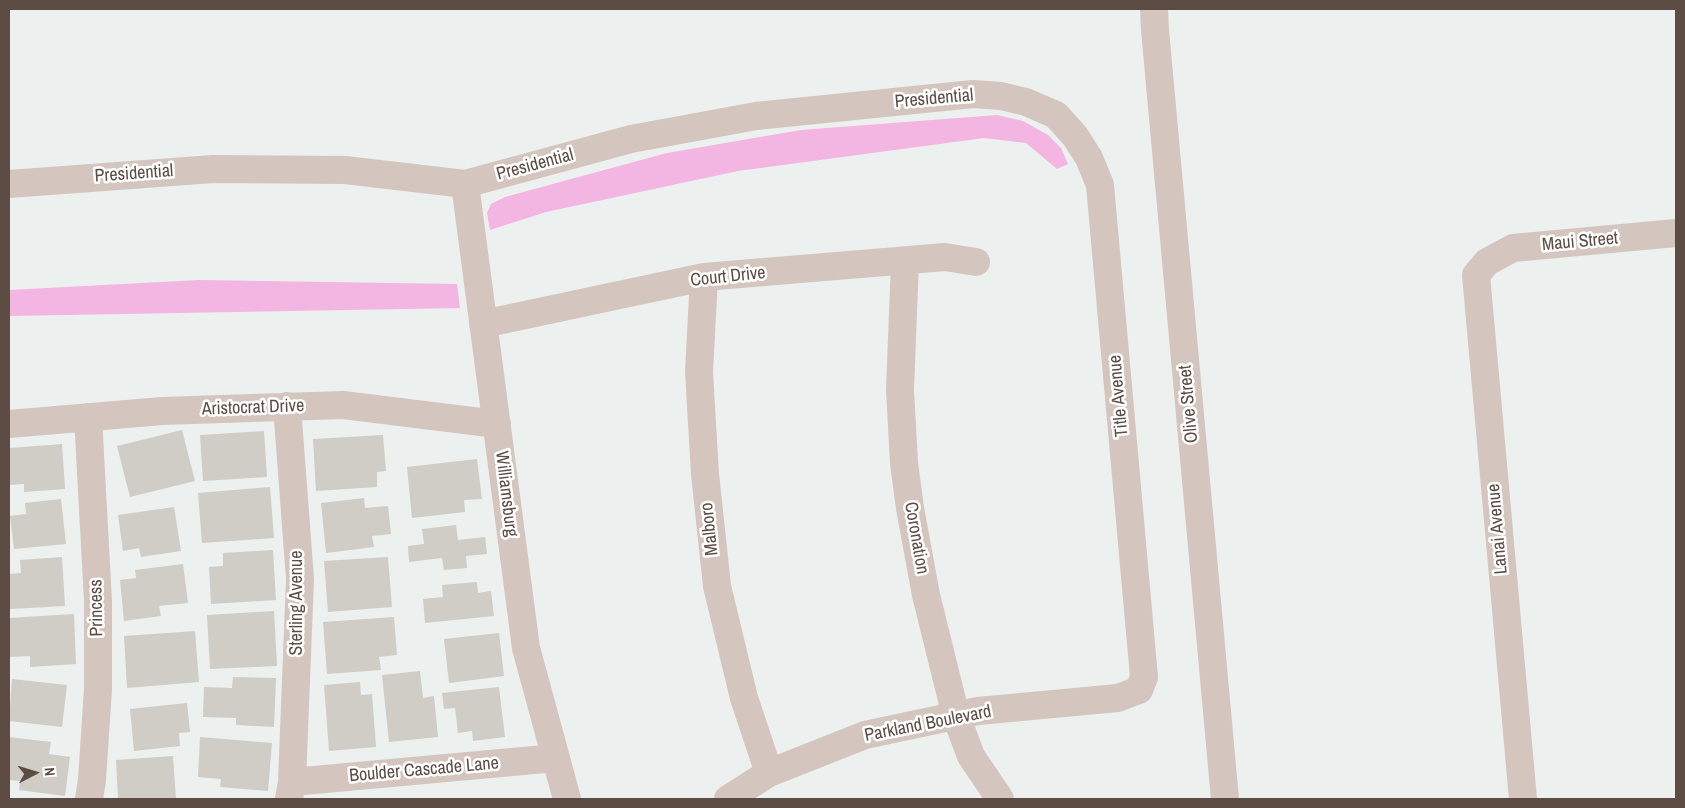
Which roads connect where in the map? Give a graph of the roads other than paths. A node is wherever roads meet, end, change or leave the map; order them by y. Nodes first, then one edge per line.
1 (1154, 9) edge
2 (1056, 115) joint
3 (9, 184) edge
4 (465, 184) junction
5 (1676, 233) edge
6 (905, 261) junction
7 (976, 262) dead end
8 (1487, 262) joint
9 (704, 277) junction
10 (483, 324) junction
11 (288, 406) junction
12 (88, 417) junction
13 (9, 424) edge
14 (497, 424) junction
15 (1139, 690) joint
16 (956, 716) junction
17 (556, 758) junction
18 (769, 773) junction
19 (290, 790) edge
20 (739, 796) edge
21 (89, 799) edge
22 (567, 799) edge
23 (1000, 799) edge
24 (1225, 799) edge
25 (1523, 799) edge

1 - 24 street, Olive Street
2 - 4 street, Presidential
2 - 15 street, Title Avenue
3 - 4 street, Presidential
4 - 10 street, Williamsburg
5 - 8 street, Maui Street
6 - 7 street, Court Drive
6 - 9 street, Court Drive
6 - 16 street, Coronation
8 - 25 street, Lanai Avenue
9 - 10 street, Court Drive
9 - 18 street, Malboro
10 - 14 street, Williamsburg
11 - 12 street, Aristocrat Drive
11 - 14 street, Aristocrat Drive
11 - 19 street, Sterling Avenue
12 - 13 street, Aristocrat Drive
12 - 21 street, Princess
14 - 17 street, Williamsburg
15 - 16 street, Parkland Boulevard
16 - 18 street, Parkland Boulevard
16 - 23 street, Coronation
17 - 19 street, Boulder Cascade Lane
17 - 22 street, Williamsburg
18 - 20 street, Parkland Boulevard

